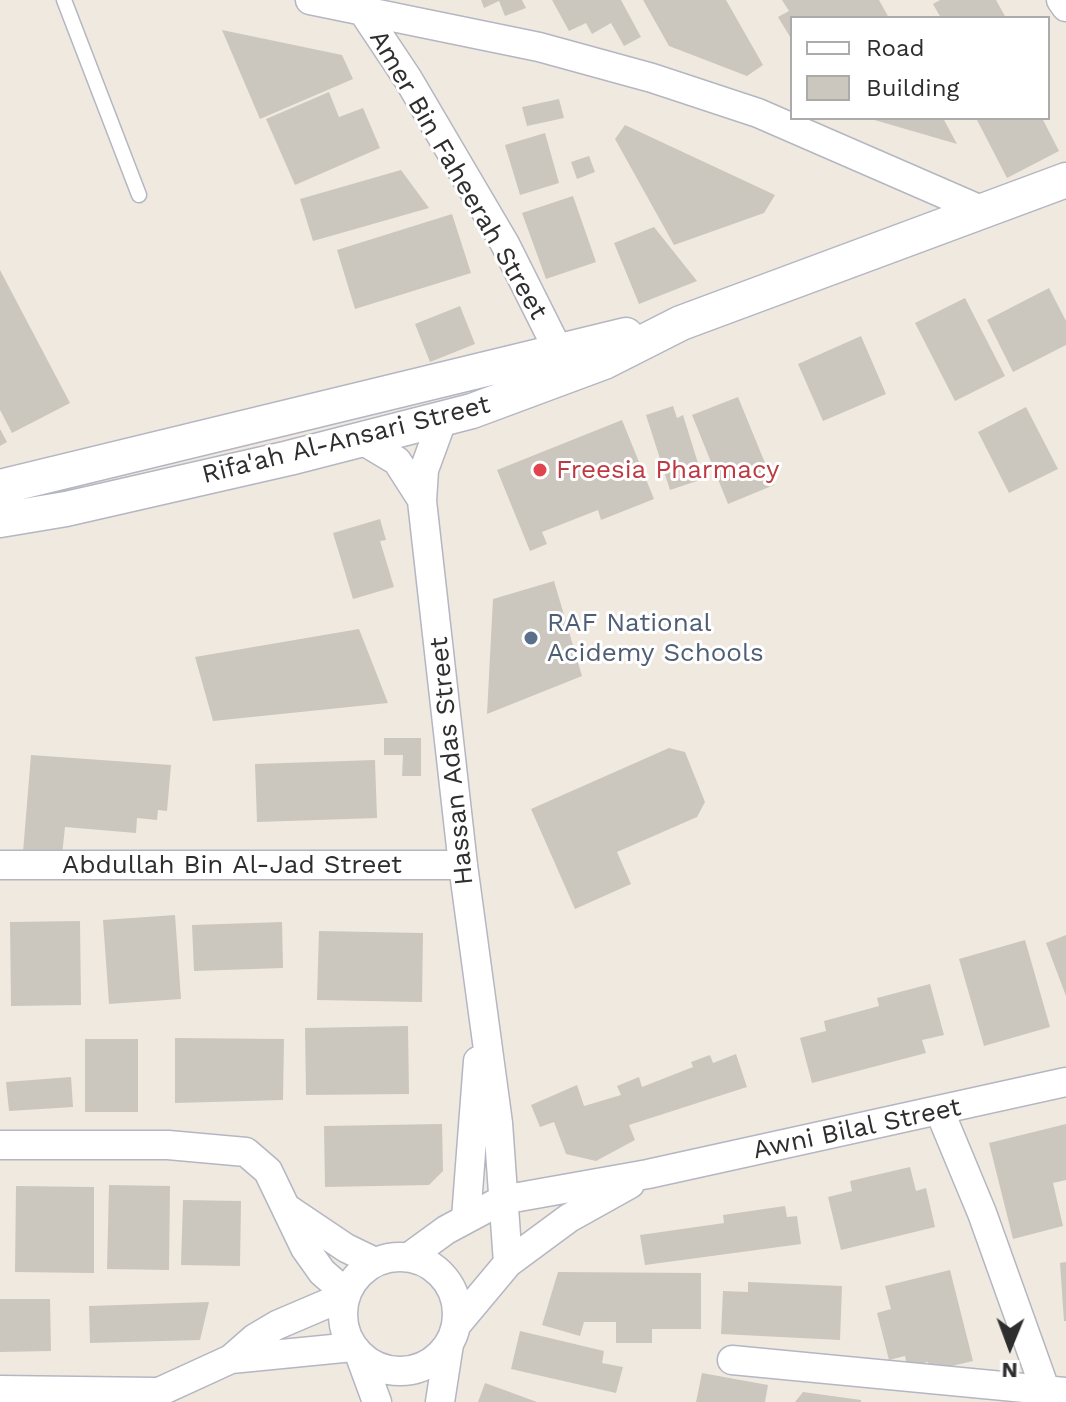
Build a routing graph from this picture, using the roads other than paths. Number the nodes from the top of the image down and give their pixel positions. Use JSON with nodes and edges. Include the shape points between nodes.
{"nodes":[{"id":1,"x":64,"y":0,"type":"edge"},
{"id":2,"x":310,"y":0,"type":"edge"},
{"id":3,"x":1061,"y":0,"type":"edge"},
{"id":4,"x":360,"y":7,"type":"edge"},
{"id":5,"x":1066,"y":7,"type":"edge"},
{"id":6,"x":1066,"y":180,"type":"edge"},
{"id":7,"x":139,"y":195,"type":"dead end"},
{"id":8,"x":981,"y":210,"type":"junction"},
{"id":9,"x":681,"y":323,"type":"junction"},
{"id":10,"x":558,"y":350,"type":"junction"},
{"id":11,"x":443,"y":418,"type":"junction"},
{"id":12,"x":362,"y":440,"type":"junction"},
{"id":13,"x":0,"y":487,"type":"edge"},
{"id":14,"x":422,"y":501,"type":"junction"},
{"id":15,"x":0,"y":520,"type":"edge"},
{"id":16,"x":0,"y":865,"type":"edge"},
{"id":17,"x":463,"y":865,"type":"junction"},
{"id":18,"x":482,"y":1020,"type":"junction"},
{"id":19,"x":1066,"y":1082,"type":"edge"},
{"id":20,"x":940,"y":1112,"type":"junction"},
{"id":21,"x":0,"y":1145,"type":"edge"},
{"id":22,"x":648,"y":1174,"type":"junction"},
{"id":23,"x":502,"y":1200,"type":"junction"},
{"id":24,"x":288,"y":1209,"type":"junction"},
{"id":25,"x":466,"y":1218,"type":"junction"},
{"id":26,"x":409,"y":1257,"type":"junction"},
{"id":27,"x":375,"y":1262,"type":"junction"},
{"id":28,"x":508,"y":1263,"type":"junction"},
{"id":29,"x":346,"y":1295,"type":"junction"},
{"id":30,"x":453,"y":1334,"type":"junction"},
{"id":31,"x":357,"y":1351,"type":"junction"},
{"id":32,"x":231,"y":1359,"type":"junction"},
{"id":33,"x":732,"y":1360,"type":"dead end"},
{"id":34,"x":0,"y":1390,"type":"edge"},
{"id":35,"x":1056,"y":1390,"type":"edge"},
{"id":36,"x":146,"y":1397,"type":"edge"},
{"id":37,"x":377,"y":1402,"type":"edge"},
{"id":38,"x":440,"y":1402,"type":"edge"}],
"edges":[{"from":1,"to":7,"type":"lane"},
{"from":2,"to":4,"type":"street"},
{"from":3,"to":5,"type":"street"},
{"from":4,"to":8,"type":"street","via":[[652,78],[758,113]]},
{"from":4,"to":10,"type":"street","name":"Amer Bin Faheerah Street","via":[[505,244]]},
{"from":6,"to":8,"type":"street","name":"Rifa'ah Al-Ansari Street"},
{"from":8,"to":9,"type":"street","name":"Rifa'ah Al-Ansari Street"},
{"from":9,"to":10,"type":"street","name":"Rifa'ah Al-Ansari Street"},
{"from":9,"to":11,"type":"street","name":"Rifa'ah Al-Ansari Street","via":[[554,382]]},
{"from":10,"to":13,"type":"street","name":"Rifa'ah Al-Ansari Street"},
{"from":11,"to":12,"type":"street","name":"Rifa'ah Al-Ansari Street"},
{"from":11,"to":14,"type":"street","name":"Hassan Adas Street","via":[[426,459]]},
{"from":12,"to":14,"type":"street","name":"Hassan Adas Street","via":[[397,461]]},
{"from":12,"to":15,"type":"street","name":"Rifa'ah Al-Ansari Street"},
{"from":14,"to":17,"type":"street","name":"Hassan Adas Street"},
{"from":16,"to":17,"type":"street","name":"Abdullah Bin Al-Jad Street"},
{"from":17,"to":18,"type":"street","name":"Hassan Adas Street"},
{"from":18,"to":23,"type":"street","name":"Hassan Adas Street","via":[[498,1123]]},
{"from":18,"to":25,"type":"street","name":"Hassan Adas Street"},
{"from":19,"to":20,"type":"street","name":"Awni Bilal Street"},
{"from":20,"to":22,"type":"street","name":"Awni Bilal Street"},
{"from":20,"to":35,"type":"street"},
{"from":21,"to":24,"type":"street","via":[[234,1149],[268,1171]]},
{"from":22,"to":23,"type":"street","name":"Awni Bilal Street"},
{"from":22,"to":28,"type":"street","name":"Awni Bilal Street","via":[[569,1218]]},
{"from":23,"to":25,"type":"street","name":"Awni Bilal Street"},
{"from":23,"to":28,"type":"street","name":"Hassan Adas Street"},
{"from":24,"to":27,"type":"street"},
{"from":24,"to":29,"type":"street","via":[[305,1248]]},
{"from":25,"to":26,"type":"street","name":"Awni Bilal Street"},
{"from":26,"to":27,"type":"street"},
{"from":26,"to":30,"type":"street","via":[[424,1261],[447,1280],[454,1294]]},
{"from":27,"to":29,"type":"street","via":[[354,1279]]},
{"from":28,"to":30,"type":"street","name":"Awni Bilal Street"},
{"from":29,"to":31,"type":"street","via":[[343,1323]]},
{"from":29,"to":32,"type":"street","via":[[277,1325]]},
{"from":30,"to":31,"type":"street","via":[[431,1362],[407,1371],[382,1368]]},
{"from":30,"to":38,"type":"street"},
{"from":31,"to":32,"type":"street"},
{"from":31,"to":37,"type":"street"},
{"from":32,"to":36,"type":"street"},
{"from":33,"to":35,"type":"street"},
{"from":34,"to":36,"type":"street"}]}
